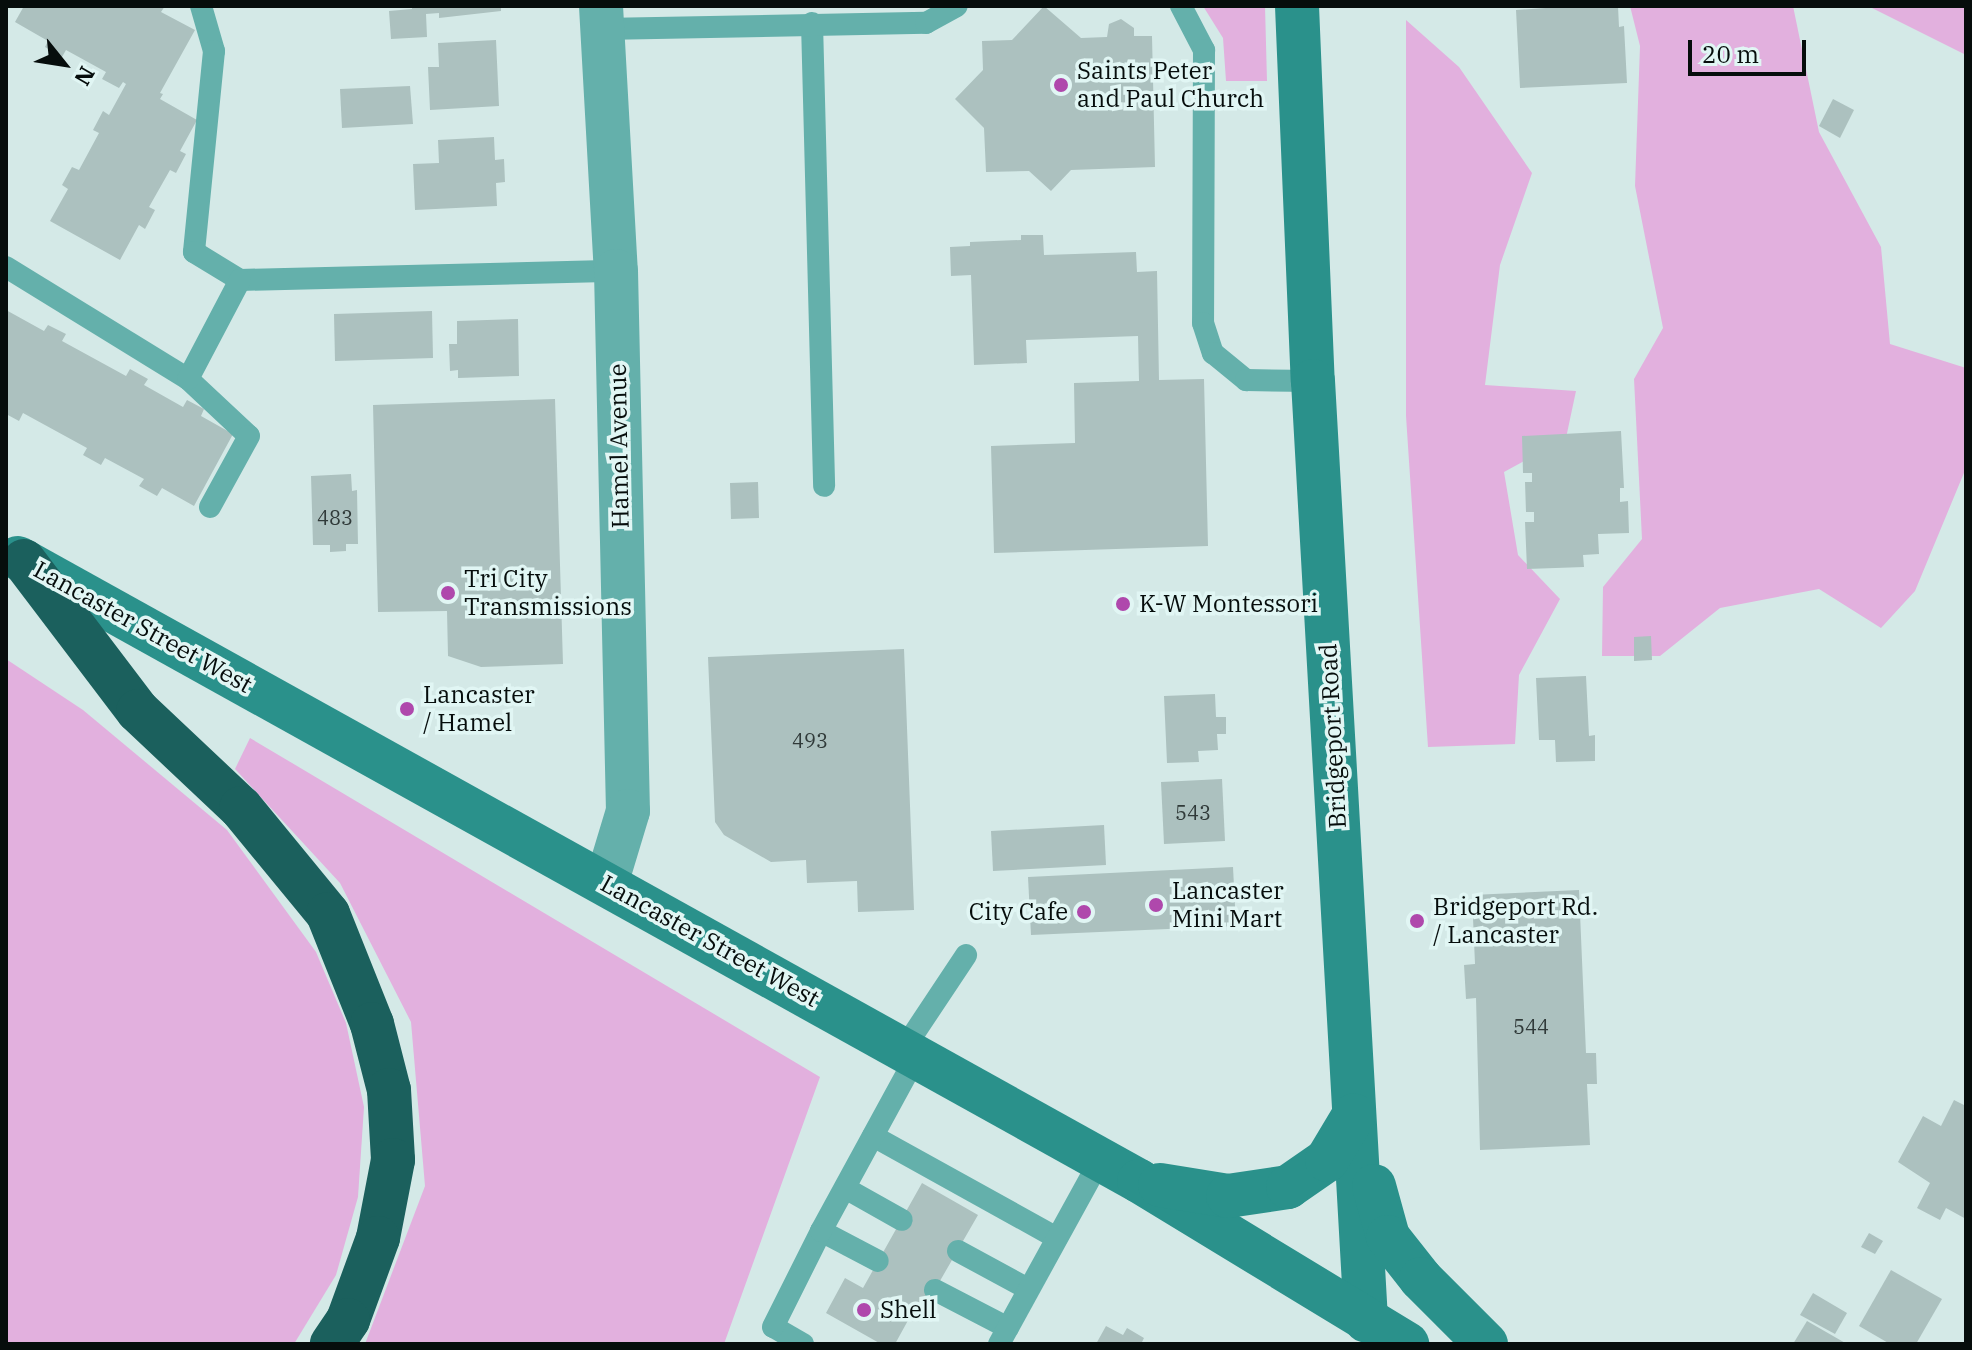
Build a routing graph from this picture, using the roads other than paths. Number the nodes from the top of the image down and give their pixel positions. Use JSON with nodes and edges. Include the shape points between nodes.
{"nodes":[{"id":1,"x":201,"y":6,"type":"edge"},
{"id":2,"x":957,"y":6,"type":"edge"},
{"id":3,"x":1181,"y":6,"type":"edge"},
{"id":4,"x":1297,"y":6,"type":"edge"},
{"id":5,"x":602,"y":18,"type":"edge"},
{"id":6,"x":812,"y":23,"type":"junction"},
{"id":7,"x":6,"y":267,"type":"edge"},
{"id":8,"x":616,"y":271,"type":"junction"},
{"id":9,"x":240,"y":280,"type":"junction"},
{"id":10,"x":188,"y":379,"type":"junction"},
{"id":11,"x":1313,"y":381,"type":"junction"},
{"id":12,"x":824,"y":486,"type":"dead end"},
{"id":13,"x":210,"y":507,"type":"dead end"},
{"id":14,"x":15,"y":556,"type":"edge"},
{"id":15,"x":606,"y":884,"type":"junction"},
{"id":16,"x":966,"y":955,"type":"dead end"},
{"id":17,"x":910,"y":1053,"type":"junction"},
{"id":18,"x":1354,"y":1115,"type":"junction"},
{"id":19,"x":873,"y":1136,"type":"junction"},
{"id":20,"x":1100,"y":1160,"type":"junction"},
{"id":21,"x":1139,"y":1181,"type":"junction"},
{"id":22,"x":845,"y":1188,"type":"junction"},
{"id":23,"x":902,"y":1220,"type":"dead end"},
{"id":24,"x":821,"y":1231,"type":"junction"},
{"id":25,"x":1057,"y":1238,"type":"junction"},
{"id":26,"x":958,"y":1251,"type":"dead end"},
{"id":27,"x":878,"y":1261,"type":"dead end"},
{"id":28,"x":1028,"y":1289,"type":"junction"},
{"id":29,"x":935,"y":1290,"type":"dead end"},
{"id":30,"x":1366,"y":1321,"type":"junction"},
{"id":31,"x":1003,"y":1336,"type":"edge"},
{"id":32,"x":332,"y":1344,"type":"edge"},
{"id":33,"x":803,"y":1344,"type":"edge"},
{"id":34,"x":1407,"y":1344,"type":"edge"},
{"id":35,"x":1486,"y":1344,"type":"edge"}],
"edges":[{"from":1,"to":9,"type":"lane","via":[[214,51],[194,252]]},
{"from":2,"to":6,"type":"lane","via":[[926,23]]},
{"from":3,"to":11,"type":"lane","via":[[1204,50],[1203,323],[1213,353],[1246,380]]},
{"from":4,"to":11,"type":"main road","name":"Bridgeport Road"},
{"from":5,"to":6,"type":"lane"},
{"from":5,"to":8,"type":"street","name":"Hamel Avenue"},
{"from":6,"to":12,"type":"lane"},
{"from":7,"to":10,"type":"lane"},
{"from":8,"to":9,"type":"lane"},
{"from":8,"to":15,"type":"street","name":"Hamel Avenue","via":[[628,811]]},
{"from":9,"to":10,"type":"lane"},
{"from":10,"to":13,"type":"lane","via":[[249,436]]},
{"from":11,"to":18,"type":"main road","name":"Bridgeport Road"},
{"from":14,"to":15,"type":"main road","name":"Lancaster Street West"},
{"from":14,"to":32,"type":"highway","via":[[138,711],[241,808],[328,914],[366,1010],[389,1090],[393,1160],[378,1238],[348,1320]]},
{"from":15,"to":17,"type":"main road","name":"Lancaster Street West"},
{"from":16,"to":17,"type":"lane"},
{"from":17,"to":19,"type":"lane"},
{"from":17,"to":20,"type":"main road","name":"Lancaster Street West"},
{"from":18,"to":21,"type":"main road","via":[[1327,1160],[1288,1187],[1228,1196]]},
{"from":18,"to":30,"type":"main road","name":"Bridgeport Road"},
{"from":18,"to":35,"type":"main road","via":[[1388,1237],[1421,1279]]},
{"from":19,"to":22,"type":"lane"},
{"from":19,"to":25,"type":"lane"},
{"from":20,"to":21,"type":"main road","name":"Lancaster Street West"},
{"from":20,"to":25,"type":"lane"},
{"from":21,"to":30,"type":"main road","name":"Lancaster Street West"},
{"from":22,"to":23,"type":"lane"},
{"from":22,"to":24,"type":"lane"},
{"from":24,"to":27,"type":"lane"},
{"from":24,"to":33,"type":"lane","via":[[773,1327]]},
{"from":25,"to":28,"type":"lane"},
{"from":26,"to":28,"type":"lane"},
{"from":28,"to":31,"type":"lane"},
{"from":29,"to":31,"type":"lane"},
{"from":30,"to":34,"type":"main road","name":"Lancaster Street West"}]}
